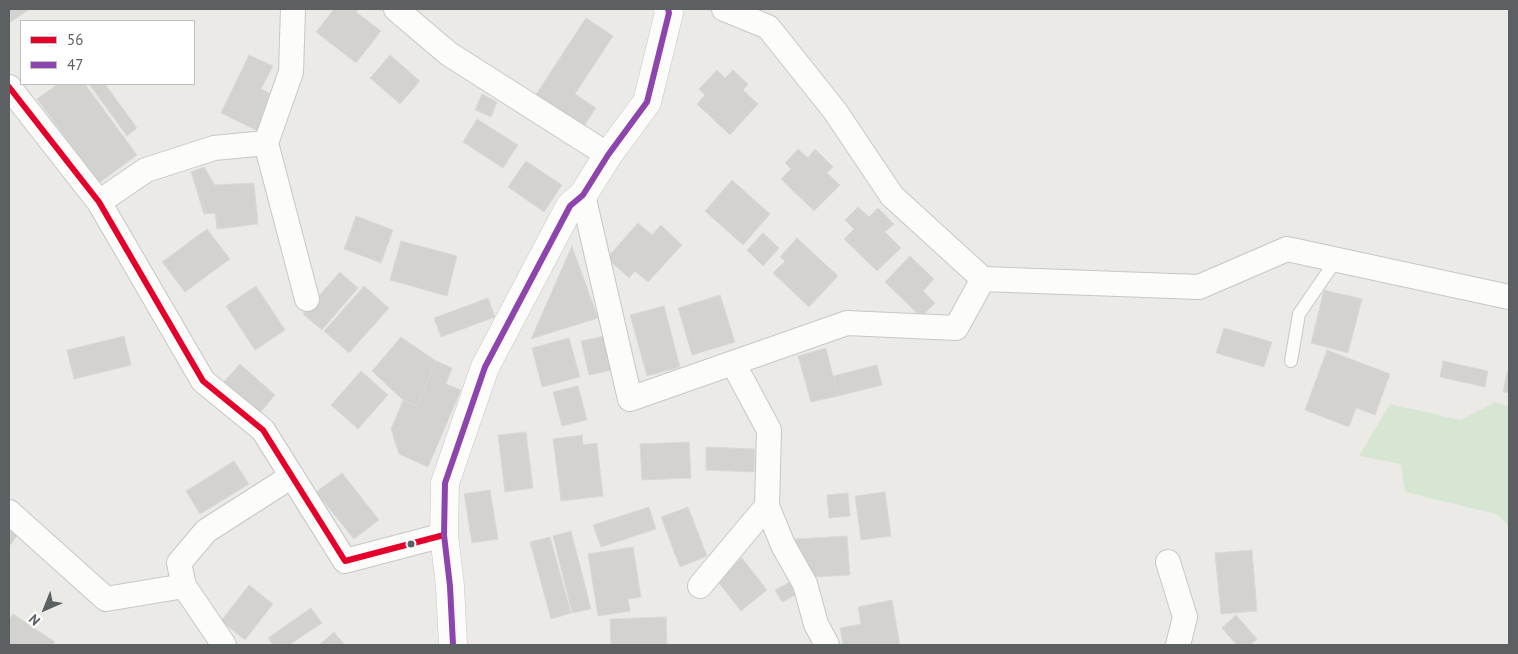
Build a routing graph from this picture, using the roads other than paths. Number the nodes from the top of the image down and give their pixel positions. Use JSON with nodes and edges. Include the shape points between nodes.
{"nodes":[{"id":1,"x":294,"y":9,"type":"edge"},
{"id":2,"x":396,"y":9,"type":"edge"},
{"id":3,"x":724,"y":9,"type":"edge"},
{"id":4,"x":674,"y":10,"type":"edge"},
{"id":5,"x":9,"y":87,"type":"edge"},
{"id":6,"x":266,"y":143,"type":"junction"},
{"id":7,"x":608,"y":155,"type":"junction"},
{"id":8,"x":583,"y":196,"type":"junction"},
{"id":9,"x":100,"y":202,"type":"junction"},
{"id":10,"x":1336,"y":260,"type":"junction"},
{"id":11,"x":983,"y":279,"type":"junction"},
{"id":12,"x":1509,"y":297,"type":"edge"},
{"id":13,"x":307,"y":299,"type":"dead end"},
{"id":14,"x":1290,"y":361,"type":"dead end"},
{"id":15,"x":733,"y":363,"type":"junction"},
{"id":16,"x":292,"y":476,"type":"junction"},
{"id":17,"x":768,"y":506,"type":"junction"},
{"id":18,"x":9,"y":512,"type":"edge"},
{"id":19,"x":444,"y":535,"type":"junction"},
{"id":20,"x":1168,"y":562,"type":"dead end"},
{"id":21,"x":184,"y":586,"type":"junction"},
{"id":22,"x":700,"y":586,"type":"dead end"},
{"id":23,"x":224,"y":645,"type":"edge"},
{"id":24,"x":453,"y":645,"type":"edge"},
{"id":25,"x":827,"y":645,"type":"edge"},
{"id":26,"x":1178,"y":645,"type":"edge"}],
"edges":[{"from":1,"to":6,"type":"street","via":[[291,72]]},
{"from":2,"to":7,"type":"street","via":[[448,54]]},
{"from":3,"to":11,"type":"street","via":[[768,27],[835,112],[892,196]]},
{"from":4,"to":7,"type":"street","via":[[647,102]]},
{"from":5,"to":9,"type":"street"},
{"from":6,"to":9,"type":"street","via":[[214,148],[146,170]]},
{"from":6,"to":13,"type":"street"},
{"from":7,"to":8,"type":"street"},
{"from":8,"to":15,"type":"street","via":[[630,399]]},
{"from":8,"to":19,"type":"street","via":[[570,206],[485,367],[445,482]]},
{"from":9,"to":16,"type":"street","via":[[203,382],[264,430]]},
{"from":10,"to":11,"type":"street","via":[[1287,249],[1199,287]]},
{"from":10,"to":12,"type":"street"},
{"from":10,"to":14,"type":"lane","via":[[1299,314]]},
{"from":11,"to":15,"type":"street","via":[[956,328],[848,323]]},
{"from":15,"to":17,"type":"street","via":[[769,430]]},
{"from":16,"to":19,"type":"street","via":[[345,562]]},
{"from":16,"to":21,"type":"street","via":[[206,531],[179,563]]},
{"from":17,"to":22,"type":"street"},
{"from":17,"to":25,"type":"street","via":[[783,545],[805,584],[816,624]]},
{"from":18,"to":21,"type":"street","via":[[106,598]]},
{"from":19,"to":24,"type":"street"},
{"from":20,"to":26,"type":"street","via":[[1185,617]]},
{"from":21,"to":23,"type":"street"}]}
